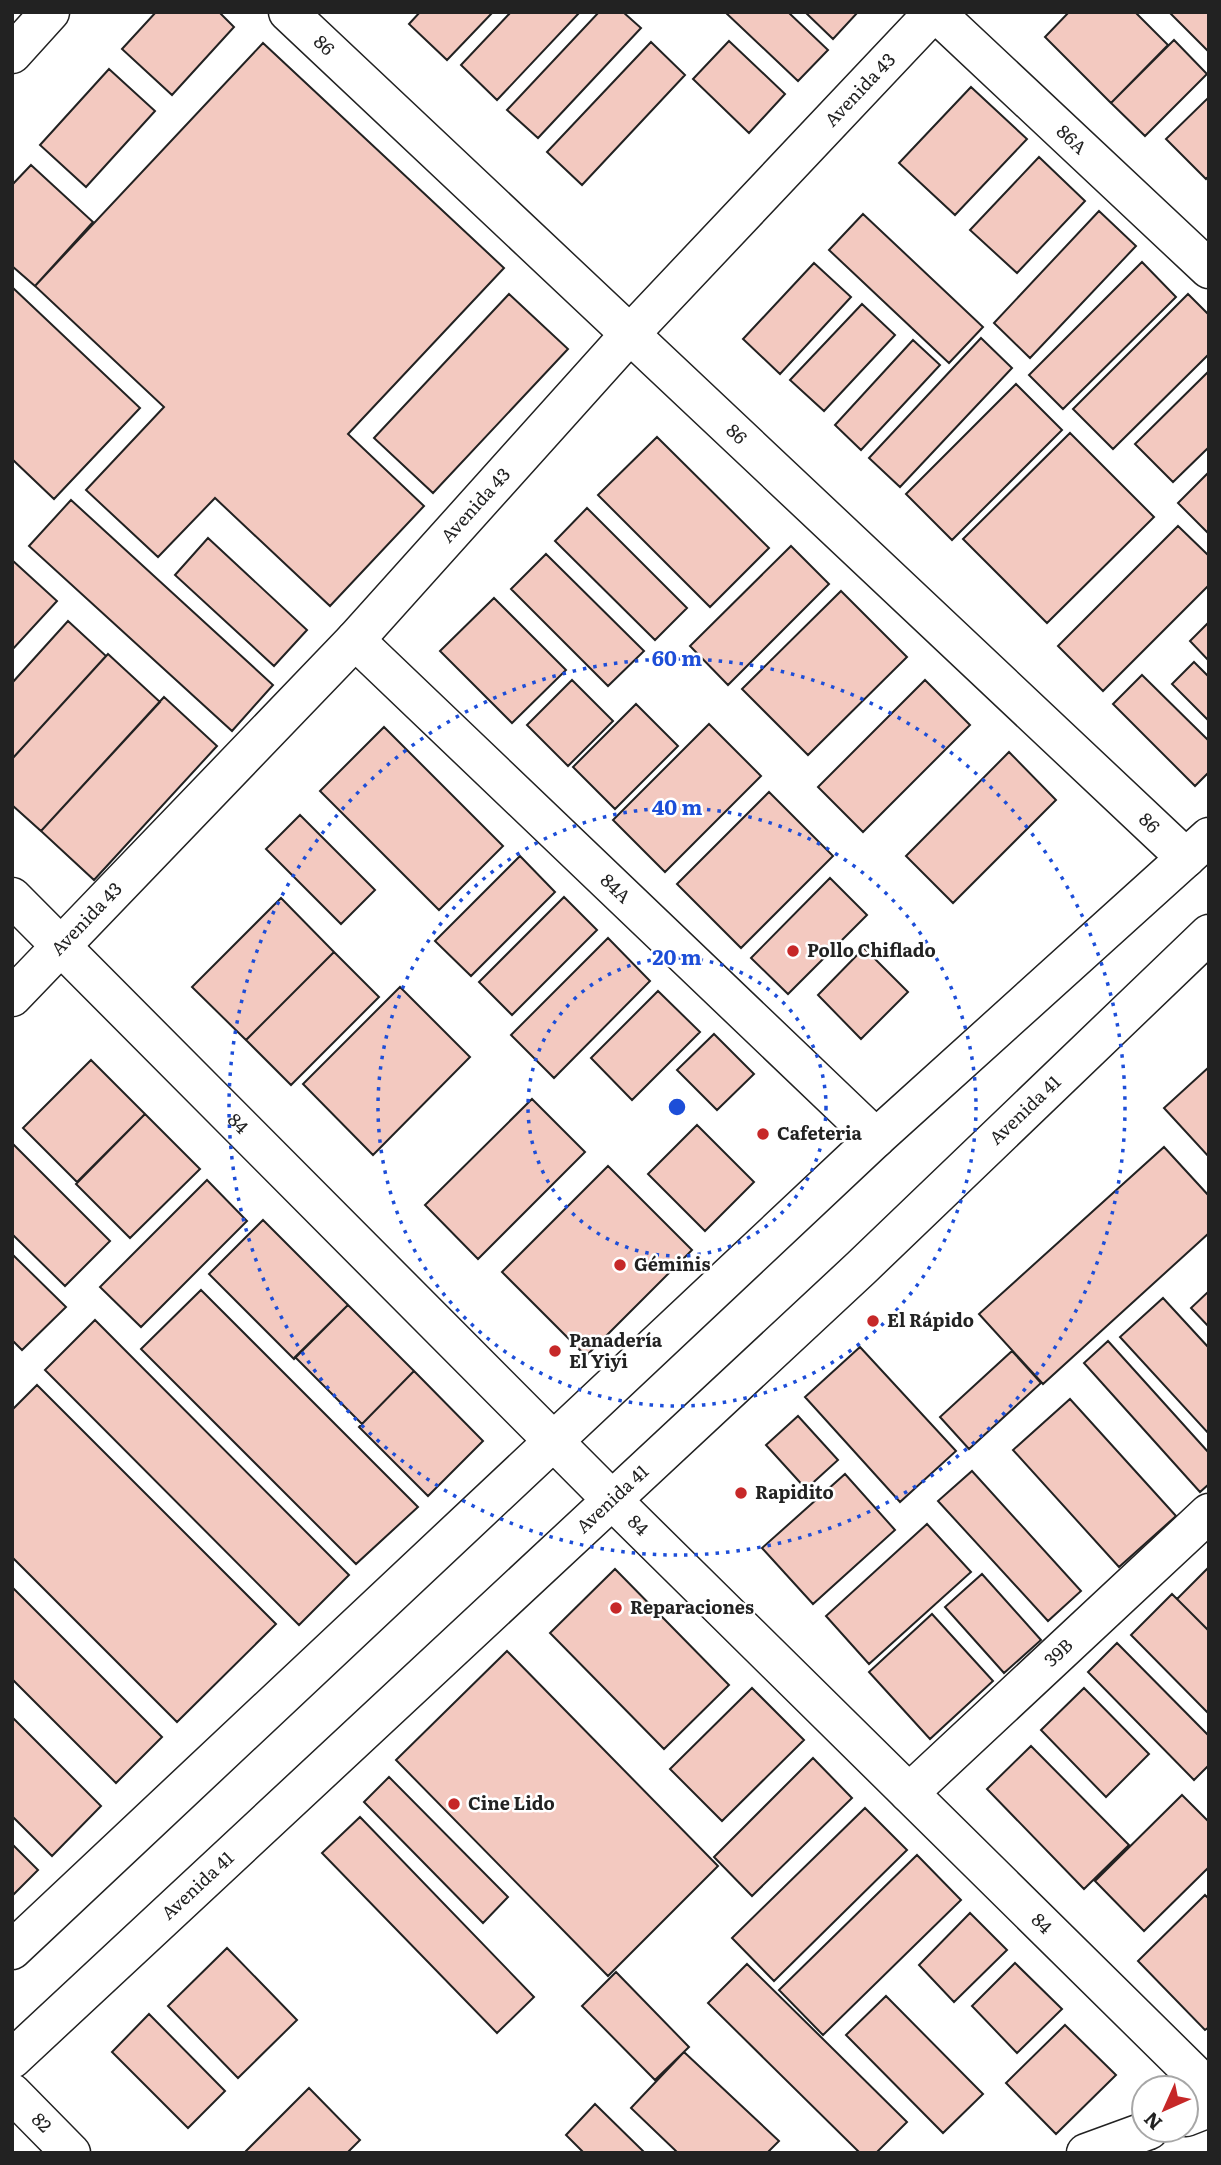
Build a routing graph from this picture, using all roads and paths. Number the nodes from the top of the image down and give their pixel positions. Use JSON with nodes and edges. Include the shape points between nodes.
{"nodes":[{"id":1,"x":50,"y":12,"type":"edge"},
{"id":2,"x":288,"y":12,"type":"edge"},
{"id":3,"x":934,"y":12,"type":"edge"},
{"id":4,"x":12,"y":54,"type":"edge"},
{"id":5,"x":1209,"y":269,"type":"edge"},
{"id":6,"x":630,"y":334,"type":"junction"},
{"id":7,"x":355,"y":640,"type":"junction"},
{"id":8,"x":1197,"y":847,"type":"edge"},
{"id":9,"x":12,"y":897,"type":"edge"},
{"id":10,"x":1209,"y":934,"type":"edge"},
{"id":11,"x":61,"y":946,"type":"junction"},
{"id":12,"x":12,"y":997,"type":"edge"},
{"id":13,"x":876,"y":1138,"type":"junction"},
{"id":14,"x":552,"y":1440,"type":"junction"},
{"id":15,"x":611,"y":1499,"type":"junction"},
{"id":16,"x":1209,"y":1513,"type":"edge"},
{"id":17,"x":909,"y":1793,"type":"junction"},
{"id":18,"x":12,"y":1951,"type":"edge"},
{"id":19,"x":12,"y":2059,"type":"edge"},
{"id":20,"x":1209,"y":2089,"type":"edge"},
{"id":21,"x":12,"y":2093,"type":"edge"},
{"id":22,"x":1130,"y":2137,"type":"edge"},
{"id":23,"x":71,"y":2153,"type":"edge"},
{"id":24,"x":1086,"y":2153,"type":"edge"}],
"edges":[{"from":1,"to":4,"type":"street"},
{"from":2,"to":6,"type":"street","name":"86"},
{"from":3,"to":5,"type":"street","name":"86A"},
{"from":3,"to":6,"type":"street","name":"Avenida 43"},
{"from":6,"to":7,"type":"street","name":"Avenida 43"},
{"from":6,"to":8,"type":"street","name":"86"},
{"from":7,"to":11,"type":"street","name":"Avenida 43"},
{"from":7,"to":13,"type":"street","name":"84A"},
{"from":8,"to":13,"type":"street"},
{"from":9,"to":11,"type":"street","name":"84"},
{"from":10,"to":15,"type":"street","name":"Avenida 41","via":[[861,1268]]},
{"from":11,"to":12,"type":"street","name":"Avenida 43"},
{"from":11,"to":14,"type":"street","name":"84"},
{"from":13,"to":14,"type":"street"},
{"from":14,"to":15,"type":"street","name":"84"},
{"from":14,"to":18,"type":"street"},
{"from":15,"to":17,"type":"street","name":"84"},
{"from":15,"to":19,"type":"street","name":"Avenida 41"},
{"from":16,"to":17,"type":"street","name":"39B"},
{"from":17,"to":20,"type":"street","name":"84"},
{"from":21,"to":23,"type":"street","name":"82"},
{"from":22,"to":24,"type":"street"}]}
